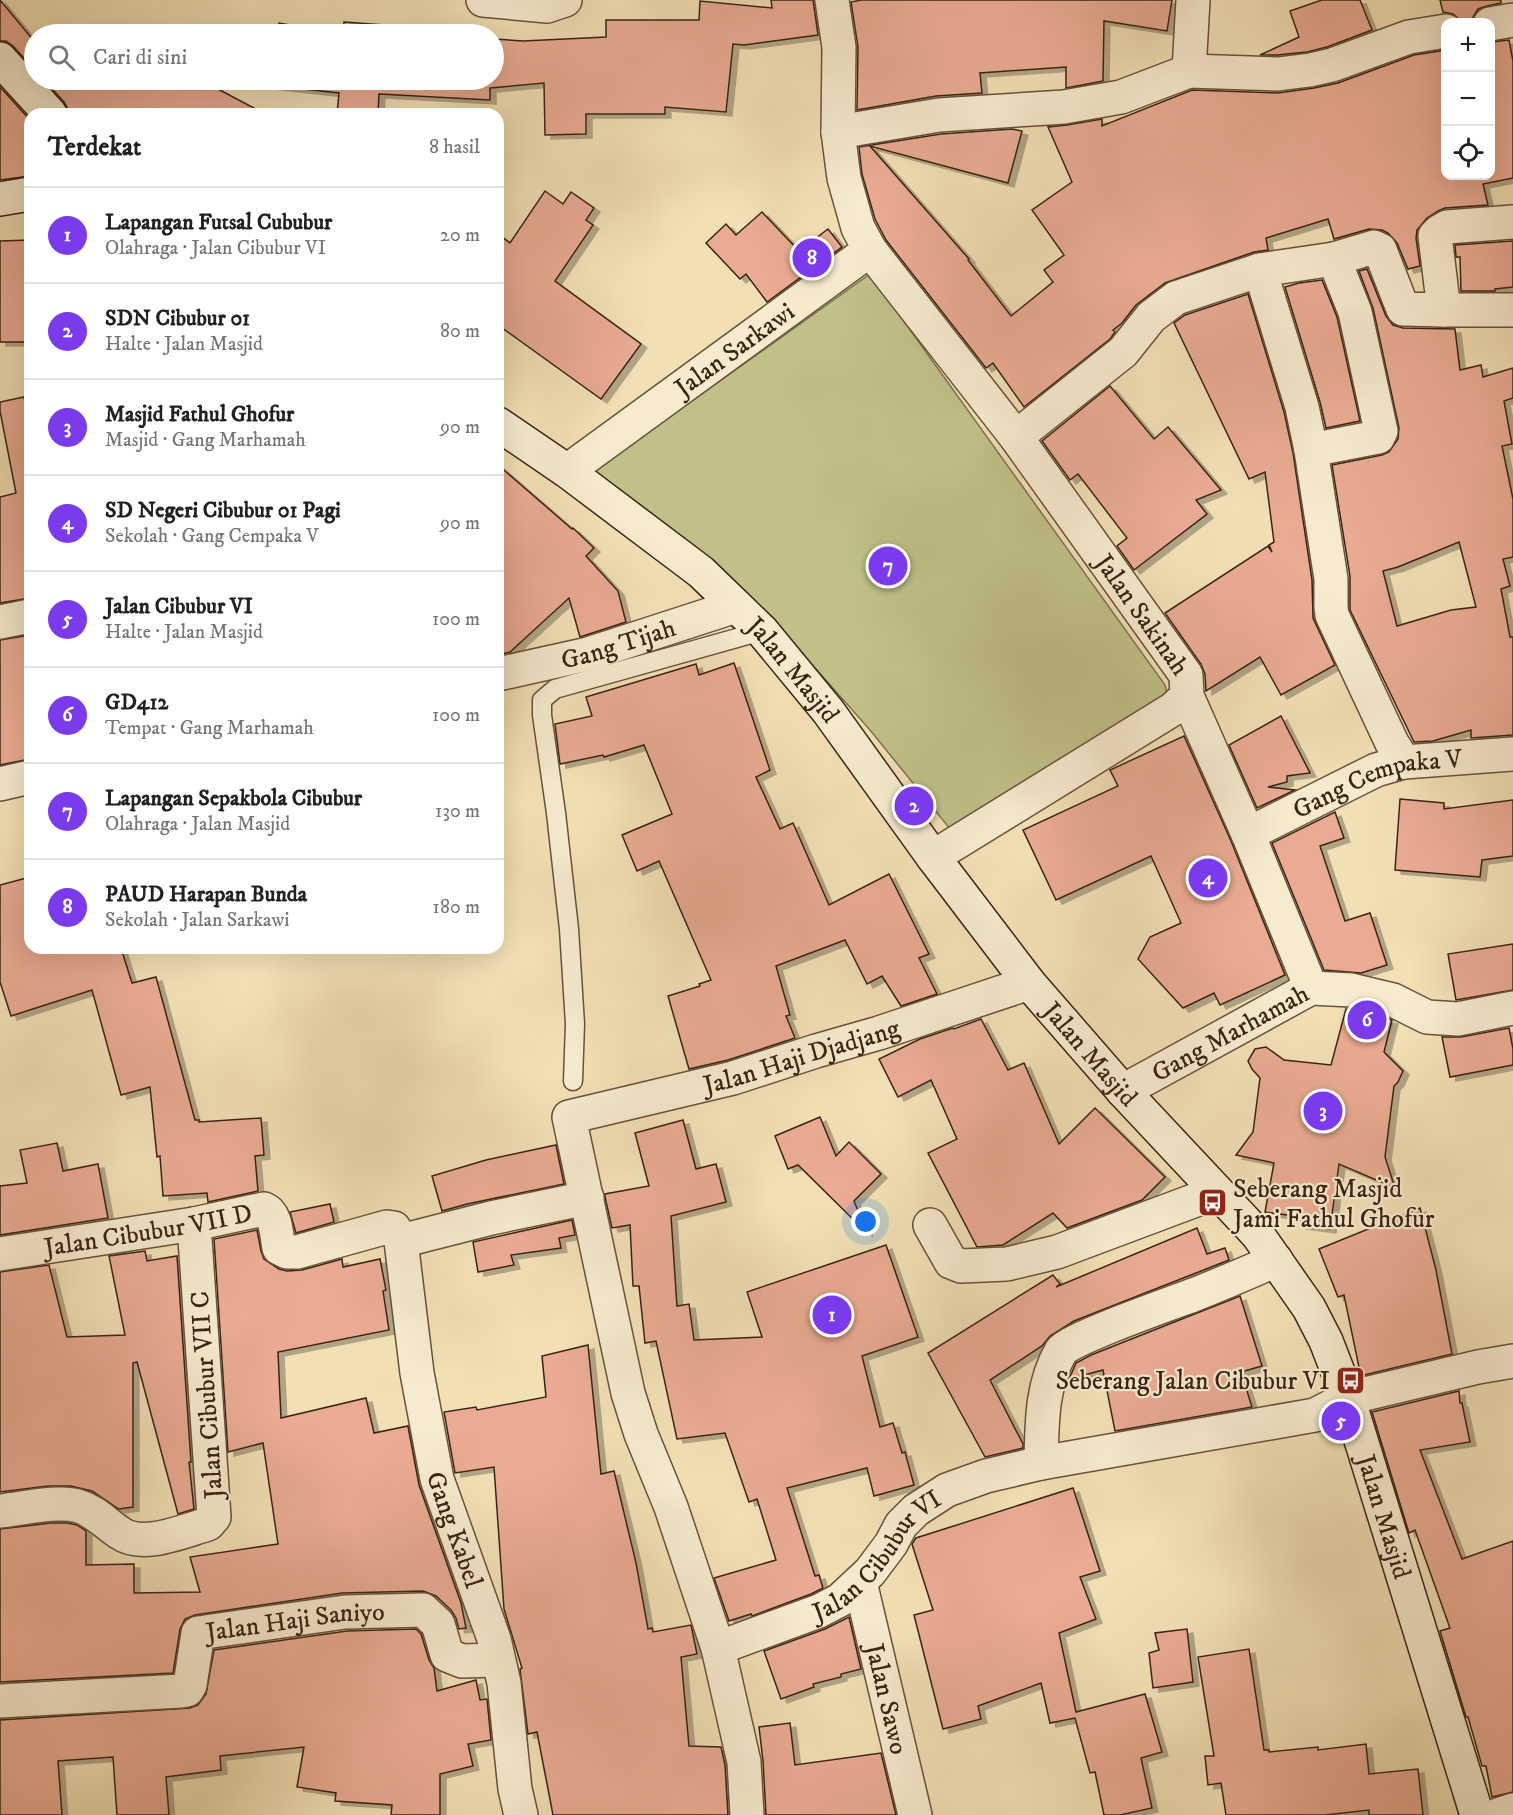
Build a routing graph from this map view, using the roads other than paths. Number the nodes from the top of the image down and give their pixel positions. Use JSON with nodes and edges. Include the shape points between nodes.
{"nodes":[{"id":1,"x":483,"y":0,"type":"edge"},
{"id":2,"x":566,"y":0,"type":"edge"},
{"id":3,"x":832,"y":0,"type":"edge"},
{"id":4,"x":1193,"y":0,"type":"edge"},
{"id":5,"x":1513,"y":20,"type":"edge"},
{"id":6,"x":1495,"y":23,"type":"edge"},
{"id":7,"x":1441,"y":32,"type":"edge"},
{"id":8,"x":0,"y":58,"type":"edge"},
{"id":9,"x":1190,"y":71,"type":"junction"},
{"id":10,"x":24,"y":84,"type":"edge"},
{"id":11,"x":29,"y":90,"type":"edge"},
{"id":12,"x":46,"y":108,"type":"edge"},
{"id":13,"x":838,"y":132,"type":"junction"},
{"id":14,"x":24,"y":195,"type":"edge"},
{"id":15,"x":0,"y":199,"type":"edge"},
{"id":16,"x":1513,"y":222,"type":"edge"},
{"id":17,"x":870,"y":250,"type":"junction"},
{"id":18,"x":1334,"y":259,"type":"junction"},
{"id":19,"x":1260,"y":270,"type":"junction"},
{"id":20,"x":1444,"y":310,"type":"junction"},
{"id":21,"x":1513,"y":310,"type":"edge"},
{"id":22,"x":504,"y":428,"type":"edge"},
{"id":23,"x":1016,"y":437,"type":"junction"},
{"id":24,"x":1311,"y":450,"type":"junction"},
{"id":25,"x":567,"y":471,"type":"junction"},
{"id":26,"x":736,"y":606,"type":"junction"},
{"id":27,"x":24,"y":617,"type":"edge"},
{"id":28,"x":0,"y":622,"type":"edge"},
{"id":29,"x":762,"y":631,"type":"junction"},
{"id":30,"x":504,"y":673,"type":"edge"},
{"id":31,"x":1187,"y":696,"type":"junction"},
{"id":32,"x":1513,"y":754,"type":"edge"},
{"id":33,"x":1404,"y":762,"type":"junction"},
{"id":34,"x":24,"y":778,"type":"edge"},
{"id":35,"x":0,"y":784,"type":"edge"},
{"id":36,"x":1248,"y":834,"type":"junction"},
{"id":37,"x":933,"y":857,"type":"junction"},
{"id":38,"x":1029,"y":983,"type":"junction"},
{"id":39,"x":1311,"y":988,"type":"junction"},
{"id":40,"x":1513,"y":1008,"type":"edge"},
{"id":41,"x":573,"y":1081,"type":"dead end"},
{"id":42,"x":1123,"y":1091,"type":"junction"},
{"id":43,"x":1217,"y":1192,"type":"junction"},
{"id":44,"x":587,"y":1198,"type":"junction"},
{"id":45,"x":194,"y":1224,"type":"junction"},
{"id":46,"x":930,"y":1225,"type":"dead end"},
{"id":47,"x":401,"y":1240,"type":"junction"},
{"id":48,"x":0,"y":1254,"type":"edge"},
{"id":49,"x":1276,"y":1260,"type":"junction"},
{"id":50,"x":1513,"y":1361,"type":"edge"},
{"id":51,"x":1348,"y":1398,"type":"junction"},
{"id":52,"x":1041,"y":1463,"type":"junction"},
{"id":53,"x":0,"y":1511,"type":"edge"},
{"id":54,"x":860,"y":1582,"type":"junction"},
{"id":55,"x":718,"y":1648,"type":"junction"},
{"id":56,"x":498,"y":1660,"type":"junction"},
{"id":57,"x":0,"y":1701,"type":"edge"},
{"id":58,"x":1513,"y":1810,"type":"edge"},
{"id":59,"x":1478,"y":1814,"type":"edge"},
{"id":60,"x":521,"y":1815,"type":"edge"},
{"id":61,"x":747,"y":1815,"type":"edge"},
{"id":62,"x":915,"y":1815,"type":"edge"}],
"edges":[{"from":1,"to":2,"type":"street","via":[[547,6]]},
{"from":3,"to":13,"type":"street","via":[[839,47]]},
{"from":4,"to":9,"type":"street"},
{"from":5,"to":6,"type":"street"},
{"from":7,"to":9,"type":"street","via":[[1409,37],[1310,70],[1278,74]]},
{"from":8,"to":10,"type":"street"},
{"from":9,"to":13,"type":"street","via":[[1121,97],[1064,107],[939,115]]},
{"from":11,"to":12,"type":"street"},
{"from":13,"to":17,"type":"street","via":[[850,201]]},
{"from":14,"to":15,"type":"street"},
{"from":16,"to":20,"type":"street","via":[[1447,227],[1435,236]]},
{"from":17,"to":23,"type":"street","name":"Jalan Sakinah"},
{"from":17,"to":25,"type":"street","name":"Jalan Sarkawi"},
{"from":18,"to":19,"type":"street"},
{"from":18,"to":20,"type":"street","via":[[1374,247],[1380,250],[1403,309]]},
{"from":18,"to":24,"type":"street","via":[[1355,312],[1381,431],[1378,437]]},
{"from":19,"to":23,"type":"street","via":[[1176,298],[1151,317],[1123,352]]},
{"from":19,"to":24,"type":"street","via":[[1302,407]]},
{"from":20,"to":21,"type":"street"},
{"from":22,"to":25,"type":"street","name":"Jalan Masjid"},
{"from":23,"to":31,"type":"street","name":"Jalan Sakinah","via":[[1186,675]]},
{"from":24,"to":33,"type":"street","via":[[1331,579],[1332,615]]},
{"from":25,"to":26,"type":"street","name":"Jalan Masjid","via":[[701,572]]},
{"from":26,"to":29,"type":"street","name":"Jalan Masjid"},
{"from":26,"to":30,"type":"street","name":"Gang Tijah","via":[[588,654]]},
{"from":27,"to":28,"type":"street"},
{"from":29,"to":37,"type":"street","name":"Jalan Masjid","via":[[828,711]]},
{"from":29,"to":41,"type":"lane","via":[[555,689],[542,700],[569,929],[575,1024]]},
{"from":31,"to":36,"type":"street"},
{"from":31,"to":37,"type":"street","name":"Jalan Sakinah","via":[[1173,709]]},
{"from":32,"to":33,"type":"street","name":"Gang Cempaka V"},
{"from":33,"to":36,"type":"street","name":"Gang Cempaka V","via":[[1376,770]]},
{"from":34,"to":35,"type":"street"},
{"from":36,"to":39,"type":"street"},
{"from":37,"to":38,"type":"street","name":"Jalan Masjid"},
{"from":38,"to":42,"type":"street","name":"Jalan Masjid"},
{"from":38,"to":44,"type":"street","name":"Jalan Haji Djadjang","via":[[733,1078],[569,1117]]},
{"from":39,"to":40,"type":"street","name":"Gang Marhamah","via":[[1351,990],[1394,1000],[1427,1017],[1458,1018]]},
{"from":39,"to":42,"type":"street","name":"Gang Marhamah"},
{"from":42,"to":43,"type":"street","name":"Jalan Masjid"},
{"from":43,"to":46,"type":"street","via":[[1057,1252],[1007,1264],[960,1266],[951,1262]]},
{"from":43,"to":49,"type":"street","name":"Jalan Masjid"},
{"from":44,"to":47,"type":"street"},
{"from":44,"to":55,"type":"street","via":[[628,1394]]},
{"from":45,"to":47,"type":"street","name":"Jalan Cibubur VII D","via":[[264,1209],[273,1216],[279,1248],[287,1252],[387,1227],[394,1228]]},
{"from":45,"to":48,"type":"street","name":"Jalan Cibubur VII D"},
{"from":45,"to":53,"type":"street","name":"Jalan Cibubur VII C","via":[[214,1517],[208,1524],[133,1540],[76,1506]]},
{"from":47,"to":56,"type":"street","name":"Gang Kabel","via":[[417,1373],[437,1479]]},
{"from":49,"to":51,"type":"street","name":"Jalan Masjid","via":[[1309,1308]]},
{"from":49,"to":52,"type":"street","via":[[1062,1349],[1046,1386]]},
{"from":50,"to":51,"type":"street","name":"Jalan Cibubur VI"},
{"from":51,"to":52,"type":"street","name":"Jalan Cibubur VI","via":[[1315,1415]]},
{"from":51,"to":59,"type":"street","name":"Jalan Masjid"},
{"from":52,"to":54,"type":"street","name":"Jalan Cibubur VI","via":[[947,1490],[916,1510]]},
{"from":54,"to":55,"type":"street","name":"Jalan Cibubur VI","via":[[840,1600],[819,1611]]},
{"from":54,"to":62,"type":"street","name":"Jalan Sawo"},
{"from":55,"to":61,"type":"street","via":[[744,1762]]},
{"from":56,"to":57,"type":"street","name":"Jalan Haji Saniyo","via":[[462,1661],[447,1655],[438,1624],[423,1610],[345,1612],[198,1633],[187,1690]]},
{"from":56,"to":60,"type":"street","name":"Gang Kabel"},
{"from":58,"to":59,"type":"street"}]}
